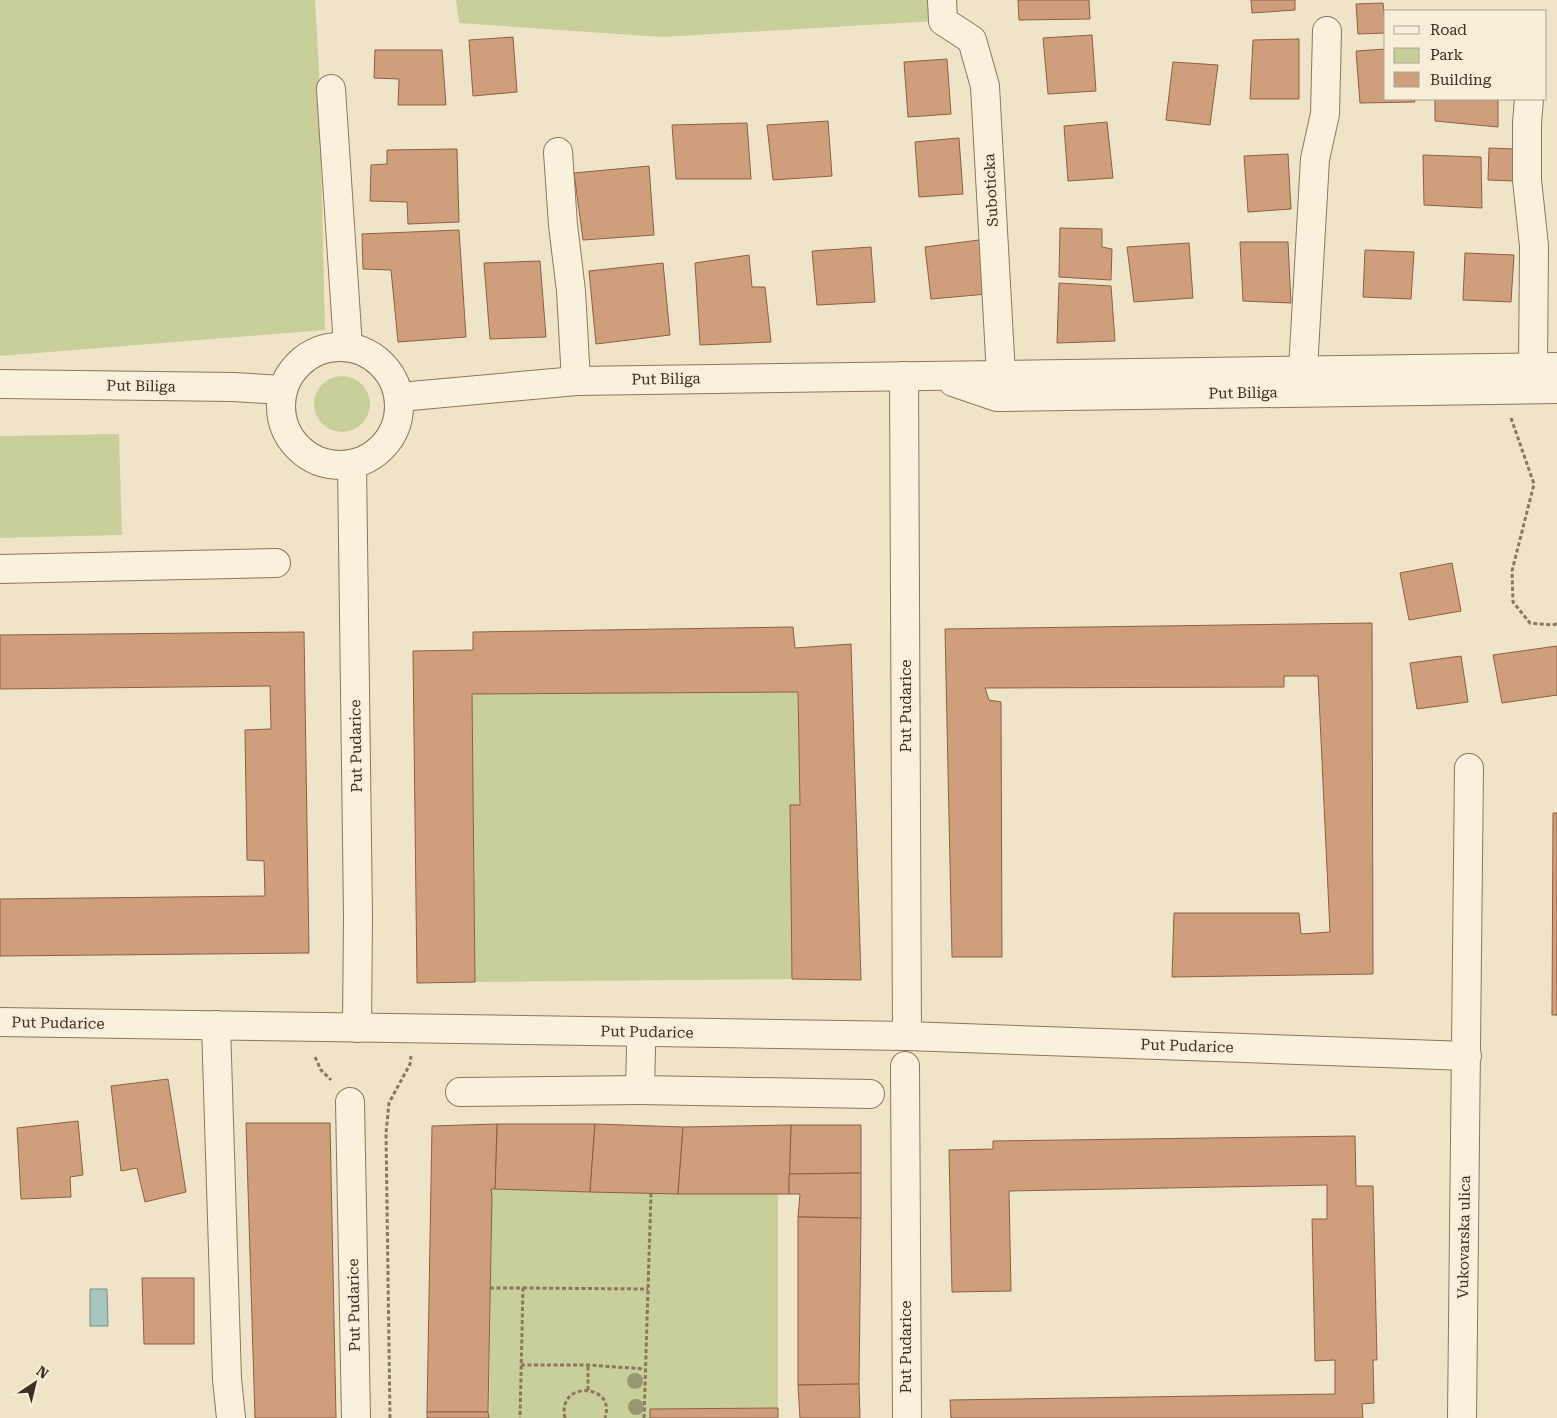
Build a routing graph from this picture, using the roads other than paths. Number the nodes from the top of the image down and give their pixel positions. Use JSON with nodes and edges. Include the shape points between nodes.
{"nodes":[{"id":1,"x":942,"y":0,"type":"edge"},
{"id":2,"x":1327,"y":31,"type":"dead end"},
{"id":3,"x":331,"y":89,"type":"dead end"},
{"id":4,"x":1529,"y":100,"type":"edge"},
{"id":5,"x":558,"y":152,"type":"dead end"},
{"id":6,"x":348,"y":346,"type":"junction"},
{"id":7,"x":1545,"y":368,"type":"edge"},
{"id":8,"x":1302,"y":370,"type":"junction"},
{"id":9,"x":904,"y":376,"type":"junction"},
{"id":10,"x":576,"y":380,"type":"junction"},
{"id":11,"x":0,"y":384,"type":"edge"},
{"id":12,"x":1002,"y":386,"type":"junction"},
{"id":13,"x":1557,"y":388,"type":"edge"},
{"id":14,"x":282,"y":390,"type":"junction"},
{"id":15,"x":400,"y":397,"type":"junction"},
{"id":16,"x":352,"y":464,"type":"junction"},
{"id":17,"x":276,"y":563,"type":"dead end"},
{"id":18,"x":0,"y":569,"type":"edge"},
{"id":19,"x":1469,"y":768,"type":"dead end"},
{"id":20,"x":0,"y":1022,"type":"edge"},
{"id":21,"x":216,"y":1025,"type":"junction"},
{"id":22,"x":357,"y":1028,"type":"junction"},
{"id":23,"x":640,"y":1032,"type":"junction"},
{"id":24,"x":908,"y":1036,"type":"junction"},
{"id":25,"x":1466,"y":1056,"type":"junction"},
{"id":26,"x":904,"y":1066,"type":"dead end"},
{"id":27,"x":640,"y":1090,"type":"junction"},
{"id":28,"x":460,"y":1092,"type":"dead end"},
{"id":29,"x":870,"y":1094,"type":"dead end"},
{"id":30,"x":350,"y":1102,"type":"dead end"},
{"id":31,"x":231,"y":1418,"type":"edge"},
{"id":32,"x":356,"y":1418,"type":"edge"},
{"id":33,"x":907,"y":1418,"type":"edge"},
{"id":34,"x":1462,"y":1418,"type":"edge"}],
"edges":[{"from":1,"to":12,"type":"street","name":"Suboticka","via":[[943,21],[972,40],[986,86]]},
{"from":2,"to":8,"type":"street","via":[[1325,114],[1315,159]]},
{"from":3,"to":6,"type":"street"},
{"from":4,"to":7,"type":"street","via":[[1527,180]]},
{"from":5,"to":10,"type":"street"},
{"from":6,"to":14,"type":"street","via":[[331,346],[315,352],[289,374]]},
{"from":6,"to":15,"type":"street","via":[[367,352],[382,363],[394,378]]},
{"from":7,"to":8,"type":"street","name":"Put Biliga"},
{"from":8,"to":12,"type":"street","name":"Put Biliga"},
{"from":9,"to":10,"type":"street","name":"Put Biliga"},
{"from":9,"to":12,"type":"street","name":"Put Biliga","via":[[933,375]]},
{"from":9,"to":24,"type":"street","name":"Put Pudarice"},
{"from":10,"to":15,"type":"street","name":"Put Biliga"},
{"from":11,"to":14,"type":"street","name":"Put Biliga"},
{"from":12,"to":13,"type":"street","name":"Put Biliga"},
{"from":14,"to":16,"type":"street","via":[[284,425],[303,453],[335,465]]},
{"from":15,"to":16,"type":"street","via":[[400,415],[384,447],[369,458]]},
{"from":16,"to":22,"type":"street","name":"Put Pudarice"},
{"from":17,"to":18,"type":"street"},
{"from":19,"to":25,"type":"street","name":"Vukovarska ulica"},
{"from":20,"to":21,"type":"street","name":"Put Pudarice"},
{"from":21,"to":22,"type":"street","name":"Put Pudarice"},
{"from":21,"to":31,"type":"street","via":[[226,1379]]},
{"from":22,"to":23,"type":"street","name":"Put Pudarice"},
{"from":23,"to":24,"type":"street","name":"Put Pudarice"},
{"from":23,"to":27,"type":"street"},
{"from":24,"to":25,"type":"street","name":"Put Pudarice"},
{"from":25,"to":34,"type":"street","name":"Vukovarska ulica"},
{"from":26,"to":33,"type":"street","name":"Put Pudarice"},
{"from":27,"to":28,"type":"street"},
{"from":27,"to":29,"type":"street"},
{"from":30,"to":32,"type":"street","name":"Put Pudarice"}]}
